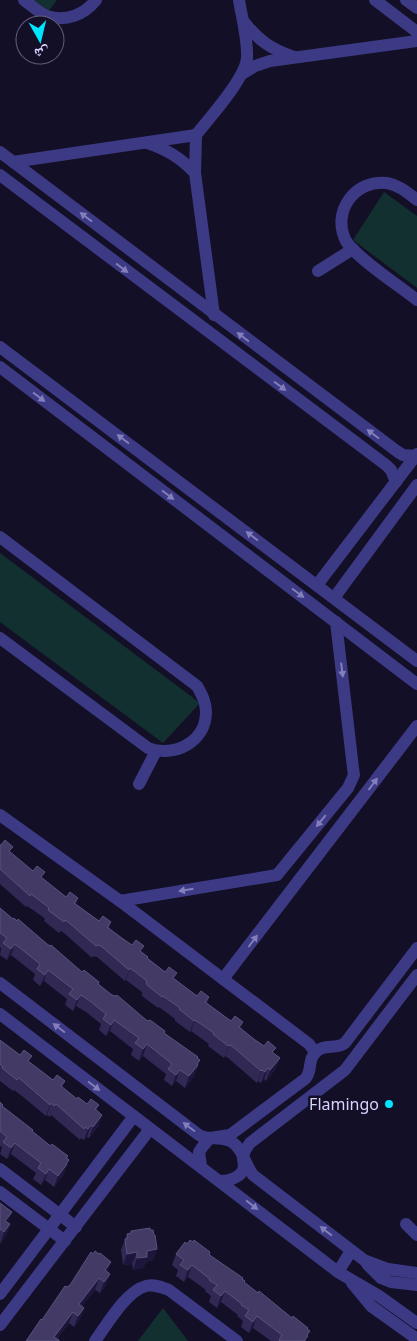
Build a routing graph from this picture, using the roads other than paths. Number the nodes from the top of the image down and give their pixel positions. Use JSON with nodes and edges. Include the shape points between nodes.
{"nodes":[{"id":1,"x":24,"y":0,"type":"edge"},
{"id":2,"x":96,"y":0,"type":"edge"},
{"id":3,"x":239,"y":0,"type":"edge"},
{"id":4,"x":375,"y":0,"type":"edge"},
{"id":5,"x":406,"y":0,"type":"edge"},
{"id":6,"x":417,"y":8,"type":"edge"},
{"id":7,"x":242,"y":20,"type":"junction"},
{"id":8,"x":417,"y":32,"type":"edge"},
{"id":9,"x":417,"y":41,"type":"edge"},
{"id":10,"x":297,"y":58,"type":"junction"},
{"id":11,"x":242,"y":74,"type":"junction"},
{"id":12,"x":196,"y":135,"type":"junction"},
{"id":13,"x":145,"y":142,"type":"junction"},
{"id":14,"x":0,"y":152,"type":"edge"},
{"id":15,"x":13,"y":162,"type":"junction"},
{"id":16,"x":195,"y":173,"type":"junction"},
{"id":17,"x":0,"y":175,"type":"edge"},
{"id":18,"x":417,"y":200,"type":"edge"},
{"id":19,"x":114,"y":239,"type":"junction"},
{"id":20,"x":352,"y":249,"type":"junction"},
{"id":21,"x":102,"y":252,"type":"junction"},
{"id":22,"x":318,"y":271,"type":"dead end"},
{"id":23,"x":417,"y":300,"type":"edge"},
{"id":24,"x":214,"y":315,"type":"junction"},
{"id":25,"x":0,"y":347,"type":"edge"},
{"id":26,"x":0,"y":368,"type":"edge"},
{"id":27,"x":416,"y":455,"type":"edge"},
{"id":28,"x":396,"y":482,"type":"junction"},
{"id":29,"x":417,"y":485,"type":"edge"},
{"id":30,"x":0,"y":537,"type":"edge"},
{"id":31,"x":317,"y":585,"type":"junction"},
{"id":32,"x":334,"y":598,"type":"junction"},
{"id":33,"x":336,"y":622,"type":"junction"},
{"id":34,"x":369,"y":625,"type":"junction"},
{"id":35,"x":0,"y":638,"type":"edge"},
{"id":36,"x":358,"y":639,"type":"junction"},
{"id":37,"x":417,"y":661,"type":"edge"},
{"id":38,"x":417,"y":684,"type":"edge"},
{"id":39,"x":417,"y":726,"type":"edge"},
{"id":40,"x":156,"y":751,"type":"junction"},
{"id":41,"x":139,"y":784,"type":"dead end"},
{"id":42,"x":0,"y":816,"type":"edge"},
{"id":43,"x":120,"y":901,"type":"junction"},
{"id":44,"x":417,"y":948,"type":"edge"},
{"id":45,"x":417,"y":975,"type":"edge"},
{"id":46,"x":224,"y":979,"type":"junction"},
{"id":47,"x":0,"y":983,"type":"edge"},
{"id":48,"x":0,"y":1014,"type":"edge"},
{"id":49,"x":337,"y":1047,"type":"junction"},
{"id":50,"x":315,"y":1052,"type":"junction"},
{"id":51,"x":350,"y":1063,"type":"junction"},
{"id":52,"x":311,"y":1069,"type":"junction"},
{"id":53,"x":331,"y":1081,"type":"junction"},
{"id":54,"x":134,"y":1116,"type":"junction"},
{"id":55,"x":150,"y":1129,"type":"junction"},
{"id":56,"x":210,"y":1138,"type":"junction"},
{"id":57,"x":243,"y":1158,"type":"junction"},
{"id":58,"x":201,"y":1166,"type":"junction"},
{"id":59,"x":0,"y":1169,"type":"edge"},
{"id":60,"x":220,"y":1181,"type":"junction"},
{"id":61,"x":0,"y":1192,"type":"edge"},
{"id":62,"x":60,"y":1215,"type":"junction"},
{"id":63,"x":76,"y":1227,"type":"junction"},
{"id":64,"x":49,"y":1229,"type":"junction"},
{"id":65,"x":65,"y":1241,"type":"junction"},
{"id":66,"x":351,"y":1251,"type":"junction"},
{"id":67,"x":417,"y":1273,"type":"edge"},
{"id":68,"x":343,"y":1276,"type":"junction"},
{"id":69,"x":395,"y":1276,"type":"junction"},
{"id":70,"x":417,"y":1285,"type":"edge"},
{"id":71,"x":0,"y":1294,"type":"edge"},
{"id":72,"x":375,"y":1301,"type":"junction"},
{"id":73,"x":417,"y":1323,"type":"edge"},
{"id":74,"x":0,"y":1325,"type":"edge"},
{"id":75,"x":417,"y":1339,"type":"edge"},
{"id":76,"x":95,"y":1341,"type":"edge"},
{"id":77,"x":237,"y":1341,"type":"edge"}],
"edges":[{"from":1,"to":2,"type":"street","via":[[45,16],[65,19],[84,13]]},
{"from":3,"to":7,"type":"street"},
{"from":4,"to":8,"type":"street"},
{"from":5,"to":6,"type":"street"},
{"from":7,"to":10,"type":"street","via":[[257,38]]},
{"from":7,"to":11,"type":"street","via":[[247,59]]},
{"from":9,"to":10,"type":"street"},
{"from":10,"to":11,"type":"street","via":[[270,61]]},
{"from":11,"to":12,"type":"street"},
{"from":12,"to":13,"type":"street"},
{"from":12,"to":16,"type":"street"},
{"from":13,"to":15,"type":"street"},
{"from":13,"to":16,"type":"street","via":[[173,153]]},
{"from":14,"to":15,"type":"street"},
{"from":19,"to":15,"type":"street","one_way":true},
{"from":16,"to":24,"type":"street"},
{"from":17,"to":21,"type":"street"},
{"from":18,"to":20,"type":"street","via":[[389,183],[376,182],[352,194],[341,221],[342,232]]},
{"from":19,"to":21,"type":"street"},
{"from":19,"to":24,"type":"street"},
{"from":20,"to":22,"type":"street"},
{"from":20,"to":23,"type":"street"},
{"from":21,"to":28,"type":"street","one_way":true,"via":[[386,465]]},
{"from":27,"to":24,"type":"street","one_way":true,"via":[[398,452]]},
{"from":31,"to":25,"type":"street","one_way":true},
{"from":26,"to":33,"type":"street","one_way":true},
{"from":27,"to":28,"type":"street"},
{"from":28,"to":31,"type":"street"},
{"from":29,"to":32,"type":"street"},
{"from":30,"to":40,"type":"street","via":[[197,686],[204,699],[206,713],[197,737],[188,745],[172,751]]},
{"from":31,"to":32,"type":"street"},
{"from":32,"to":34,"type":"street"},
{"from":33,"to":36,"type":"street"},
{"from":33,"to":43,"type":"street","one_way":true,"via":[[354,768],[348,788],[277,875]]},
{"from":34,"to":36,"type":"street"},
{"from":34,"to":37,"type":"street"},
{"from":35,"to":40,"type":"street"},
{"from":36,"to":38,"type":"street"},
{"from":46,"to":39,"type":"street","one_way":true},
{"from":40,"to":41,"type":"street"},
{"from":42,"to":43,"type":"street"},
{"from":43,"to":46,"type":"street"},
{"from":44,"to":49,"type":"street","via":[[346,1042]]},
{"from":45,"to":51,"type":"street"},
{"from":46,"to":50,"type":"street"},
{"from":56,"to":47,"type":"street","one_way":true,"via":[[197,1134]]},
{"from":48,"to":54,"type":"street","one_way":true},
{"from":49,"to":50,"type":"street","via":[[323,1047]]},
{"from":49,"to":51,"type":"street","via":[[347,1051]]},
{"from":50,"to":52,"type":"street"},
{"from":51,"to":53,"type":"street"},
{"from":52,"to":53,"type":"street"},
{"from":52,"to":56,"type":"street","via":[[305,1079],[236,1132],[230,1136]]},
{"from":53,"to":57,"type":"street","via":[[250,1143]]},
{"from":54,"to":55,"type":"street"},
{"from":54,"to":62,"type":"street"},
{"from":55,"to":58,"type":"street"},
{"from":55,"to":63,"type":"street"},
{"from":56,"to":57,"type":"street","via":[[228,1140],[239,1147]]},
{"from":56,"to":58,"type":"street","via":[[199,1152]]},
{"from":57,"to":60,"type":"street","via":[[244,1166],[235,1178]]},
{"from":66,"to":57,"type":"street","one_way":true,"via":[[253,1175]]},
{"from":58,"to":60,"type":"street"},
{"from":59,"to":62,"type":"street"},
{"from":60,"to":68,"type":"street","one_way":true},
{"from":61,"to":64,"type":"street"},
{"from":62,"to":63,"type":"street"},
{"from":62,"to":64,"type":"street"},
{"from":63,"to":65,"type":"street"},
{"from":64,"to":65,"type":"street"},
{"from":64,"to":71,"type":"street"},
{"from":65,"to":74,"type":"street"},
{"from":66,"to":68,"type":"street"},
{"from":66,"to":69,"type":"street","via":[[388,1269]]},
{"from":67,"to":69,"type":"street"},
{"from":68,"to":72,"type":"street"},
{"from":69,"to":70,"type":"street"},
{"from":69,"to":72,"type":"street"},
{"from":72,"to":73,"type":"street"},
{"from":72,"to":75,"type":"street"},
{"from":76,"to":77,"type":"street","via":[[136,1290],[158,1286],[169,1290]]}]}
